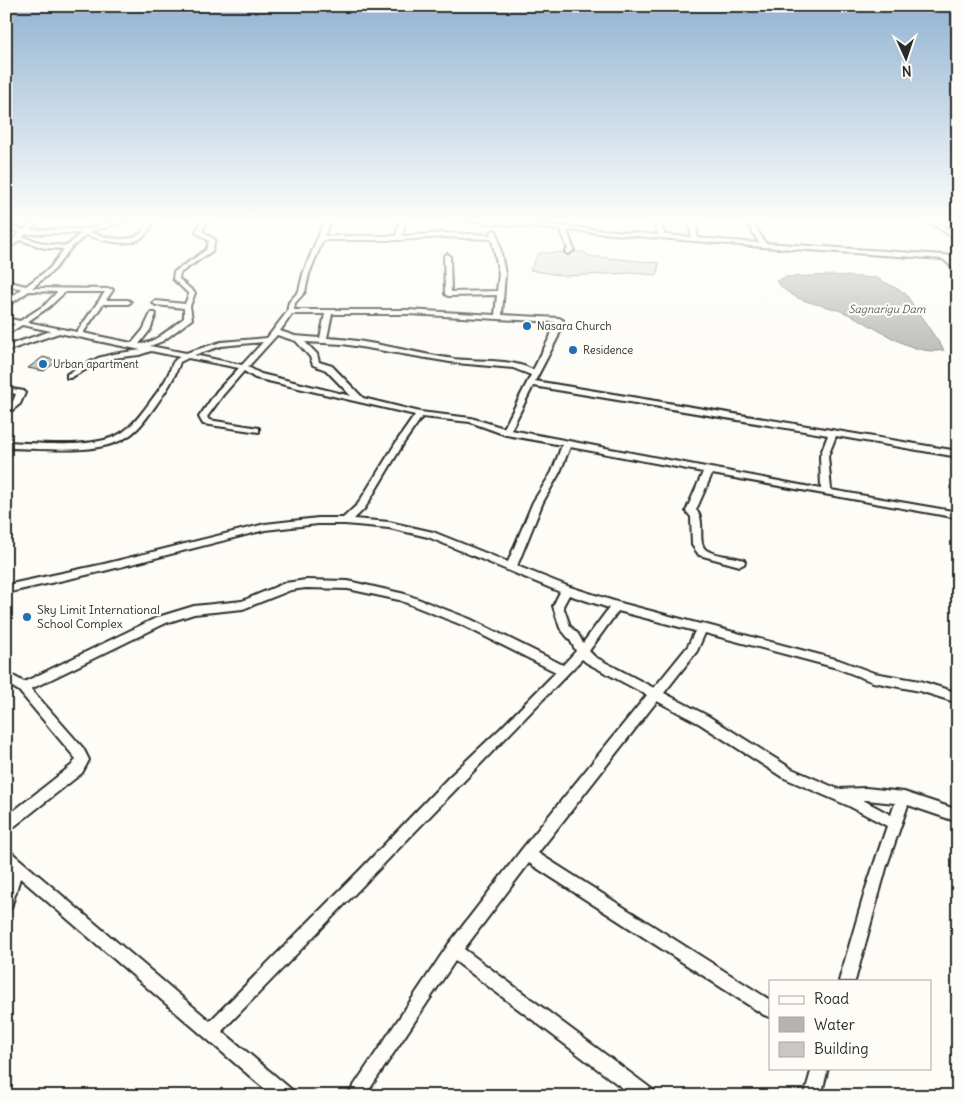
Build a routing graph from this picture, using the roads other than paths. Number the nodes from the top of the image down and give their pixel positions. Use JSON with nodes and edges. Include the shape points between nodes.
{"nodes":[{"id":1,"x":50,"y":270,"type":"edge"},
{"id":2,"x":179,"y":270,"type":"edge"},
{"id":3,"x":308,"y":270,"type":"edge"},
{"id":4,"x":447,"y":270,"type":"edge"},
{"id":5,"x":501,"y":270,"type":"edge"},
{"id":6,"x":6,"y":284,"type":"edge"},
{"id":7,"x":25,"y":288,"type":"junction"},
{"id":8,"x":63,"y":290,"type":"junction"},
{"id":9,"x":501,"y":293,"type":"junction"},
{"id":10,"x":102,"y":302,"type":"junction"},
{"id":11,"x":128,"y":302,"type":"dead end"},
{"id":12,"x":156,"y":303,"type":"dead end"},
{"id":13,"x":6,"y":305,"type":"edge"},
{"id":14,"x":188,"y":306,"type":"junction"},
{"id":15,"x":290,"y":312,"type":"junction"},
{"id":16,"x":329,"y":312,"type":"junction"},
{"id":17,"x":153,"y":314,"type":"dead end"},
{"id":18,"x":498,"y":317,"type":"junction"},
{"id":19,"x":6,"y":320,"type":"edge"},
{"id":20,"x":20,"y":324,"type":"junction"},
{"id":21,"x":57,"y":331,"type":"junction"},
{"id":22,"x":276,"y":332,"type":"junction"},
{"id":23,"x":6,"y":333,"type":"edge"},
{"id":24,"x":78,"y":335,"type":"junction"},
{"id":25,"x":269,"y":340,"type":"junction"},
{"id":26,"x":300,"y":341,"type":"junction"},
{"id":27,"x":323,"y":342,"type":"junction"},
{"id":28,"x":141,"y":348,"type":"junction"},
{"id":29,"x":6,"y":349,"type":"edge"},
{"id":30,"x":186,"y":356,"type":"junction"},
{"id":31,"x":243,"y":367,"type":"junction"},
{"id":32,"x":535,"y":374,"type":"junction"},
{"id":33,"x":70,"y":376,"type":"dead end"},
{"id":34,"x":531,"y":383,"type":"junction"},
{"id":35,"x":6,"y":390,"type":"edge"},
{"id":36,"x":360,"y":400,"type":"junction"},
{"id":37,"x":6,"y":413,"type":"edge"},
{"id":38,"x":420,"y":414,"type":"junction"},
{"id":39,"x":256,"y":430,"type":"dead end"},
{"id":40,"x":506,"y":432,"type":"junction"},
{"id":41,"x":832,"y":434,"type":"junction"},
{"id":42,"x":567,"y":444,"type":"junction"},
{"id":43,"x":6,"y":445,"type":"edge"},
{"id":44,"x":958,"y":454,"type":"edge"},
{"id":45,"x":709,"y":470,"type":"junction"},
{"id":46,"x":826,"y":492,"type":"junction"},
{"id":47,"x":958,"y":515,"type":"edge"},
{"id":48,"x":344,"y":521,"type":"junction"},
{"id":49,"x":740,"y":562,"type":"dead end"},
{"id":50,"x":511,"y":568,"type":"junction"},
{"id":51,"x":6,"y":589,"type":"edge"},
{"id":52,"x":566,"y":590,"type":"junction"},
{"id":53,"x":616,"y":606,"type":"junction"},
{"id":54,"x":702,"y":627,"type":"junction"},
{"id":55,"x":582,"y":652,"type":"junction"},
{"id":56,"x":563,"y":670,"type":"junction"},
{"id":57,"x":6,"y":677,"type":"edge"},
{"id":58,"x":23,"y":688,"type":"junction"},
{"id":59,"x":655,"y":695,"type":"junction"},
{"id":60,"x":958,"y":698,"type":"edge"},
{"id":61,"x":835,"y":794,"type":"junction"},
{"id":62,"x":904,"y":798,"type":"junction"},
{"id":63,"x":958,"y":816,"type":"edge"},
{"id":64,"x":894,"y":822,"type":"junction"},
{"id":65,"x":6,"y":825,"type":"edge"},
{"id":66,"x":527,"y":854,"type":"junction"},
{"id":67,"x":11,"y":861,"type":"edge"},
{"id":68,"x":6,"y":903,"type":"edge"},
{"id":69,"x":452,"y":950,"type":"junction"},
{"id":70,"x":847,"y":980,"type":"edge"},
{"id":71,"x":769,"y":1008,"type":"edge"},
{"id":72,"x":212,"y":1031,"type":"junction"},
{"id":73,"x":819,"y":1070,"type":"edge"},
{"id":74,"x":286,"y":1096,"type":"edge"},
{"id":75,"x":355,"y":1096,"type":"edge"},
{"id":76,"x":647,"y":1096,"type":"edge"},
{"id":77,"x":812,"y":1096,"type":"edge"}],
"edges":[{"from":1,"to":7,"type":"street"},
{"from":2,"to":14,"type":"street","via":[[176,279],[192,293]]},
{"from":3,"to":15,"type":"street","via":[[302,292],[292,302]]},
{"from":4,"to":9,"type":"street","via":[[448,294]]},
{"from":5,"to":9,"type":"street"},
{"from":6,"to":7,"type":"street"},
{"from":7,"to":8,"type":"street"},
{"from":7,"to":13,"type":"street"},
{"from":8,"to":10,"type":"street","via":[[110,290]]},
{"from":8,"to":20,"type":"street"},
{"from":9,"to":18,"type":"street"},
{"from":10,"to":11,"type":"street"},
{"from":10,"to":24,"type":"street"},
{"from":12,"to":14,"type":"street"},
{"from":14,"to":28,"type":"street","via":[[188,319],[160,340]]},
{"from":15,"to":16,"type":"street"},
{"from":15,"to":22,"type":"street"},
{"from":16,"to":18,"type":"street"},
{"from":16,"to":27,"type":"street"},
{"from":17,"to":28,"type":"street"},
{"from":18,"to":32,"type":"street","via":[[559,320]]},
{"from":19,"to":20,"type":"street"},
{"from":20,"to":21,"type":"street"},
{"from":20,"to":23,"type":"street"},
{"from":21,"to":24,"type":"street"},
{"from":21,"to":29,"type":"street"},
{"from":22,"to":25,"type":"street"},
{"from":22,"to":26,"type":"street"},
{"from":24,"to":28,"type":"street"},
{"from":25,"to":30,"type":"street","via":[[233,340]]},
{"from":25,"to":31,"type":"street"},
{"from":26,"to":27,"type":"street"},
{"from":26,"to":36,"type":"street","via":[[316,363],[329,368]]},
{"from":27,"to":32,"type":"street","via":[[474,363],[494,362],[524,368]]},
{"from":28,"to":30,"type":"street"},
{"from":28,"to":33,"type":"street","via":[[134,354],[98,360]]},
{"from":30,"to":31,"type":"street"},
{"from":30,"to":43,"type":"street","via":[[175,364],[173,375],[126,434],[116,439],[97,443]]},
{"from":31,"to":36,"type":"street","via":[[258,376]]},
{"from":31,"to":39,"type":"street","via":[[203,419]]},
{"from":32,"to":34,"type":"street"},
{"from":34,"to":40,"type":"street"},
{"from":34,"to":41,"type":"street"},
{"from":35,"to":37,"type":"street","via":[[21,393]]},
{"from":36,"to":38,"type":"street"},
{"from":38,"to":40,"type":"street","via":[[471,420]]},
{"from":38,"to":48,"type":"street","via":[[362,506]]},
{"from":40,"to":42,"type":"street"},
{"from":41,"to":44,"type":"street"},
{"from":41,"to":46,"type":"street","via":[[824,456]]},
{"from":42,"to":45,"type":"street"},
{"from":42,"to":50,"type":"street","via":[[556,472],[538,502]]},
{"from":45,"to":46,"type":"street"},
{"from":45,"to":49,"type":"street","via":[[691,511],[696,517],[698,545],[705,554]]},
{"from":46,"to":47,"type":"street"},
{"from":48,"to":50,"type":"street","via":[[417,530]]},
{"from":48,"to":51,"type":"street","via":[[309,520],[261,527],[134,561]]},
{"from":50,"to":52,"type":"street"},
{"from":52,"to":53,"type":"street"},
{"from":52,"to":55,"type":"street","via":[[558,606],[565,628]]},
{"from":53,"to":54,"type":"street"},
{"from":53,"to":55,"type":"street"},
{"from":54,"to":59,"type":"street","via":[[693,648]]},
{"from":54,"to":60,"type":"street"},
{"from":55,"to":56,"type":"street"},
{"from":55,"to":59,"type":"street"},
{"from":56,"to":58,"type":"street","via":[[466,622],[401,597],[348,585],[306,584],[290,586],[242,605],[188,611],[162,620]]},
{"from":56,"to":72,"type":"street"},
{"from":57,"to":58,"type":"street"},
{"from":58,"to":65,"type":"street","via":[[83,760]]},
{"from":59,"to":61,"type":"street","via":[[726,733],[787,773]]},
{"from":59,"to":66,"type":"street"},
{"from":61,"to":62,"type":"street"},
{"from":61,"to":64,"type":"street"},
{"from":62,"to":63,"type":"street"},
{"from":62,"to":64,"type":"street"},
{"from":64,"to":70,"type":"street"},
{"from":66,"to":69,"type":"street"},
{"from":66,"to":71,"type":"street"},
{"from":67,"to":68,"type":"street"},
{"from":67,"to":72,"type":"street"},
{"from":69,"to":75,"type":"street"},
{"from":69,"to":76,"type":"street"},
{"from":72,"to":74,"type":"street"},
{"from":73,"to":77,"type":"street"}]}
